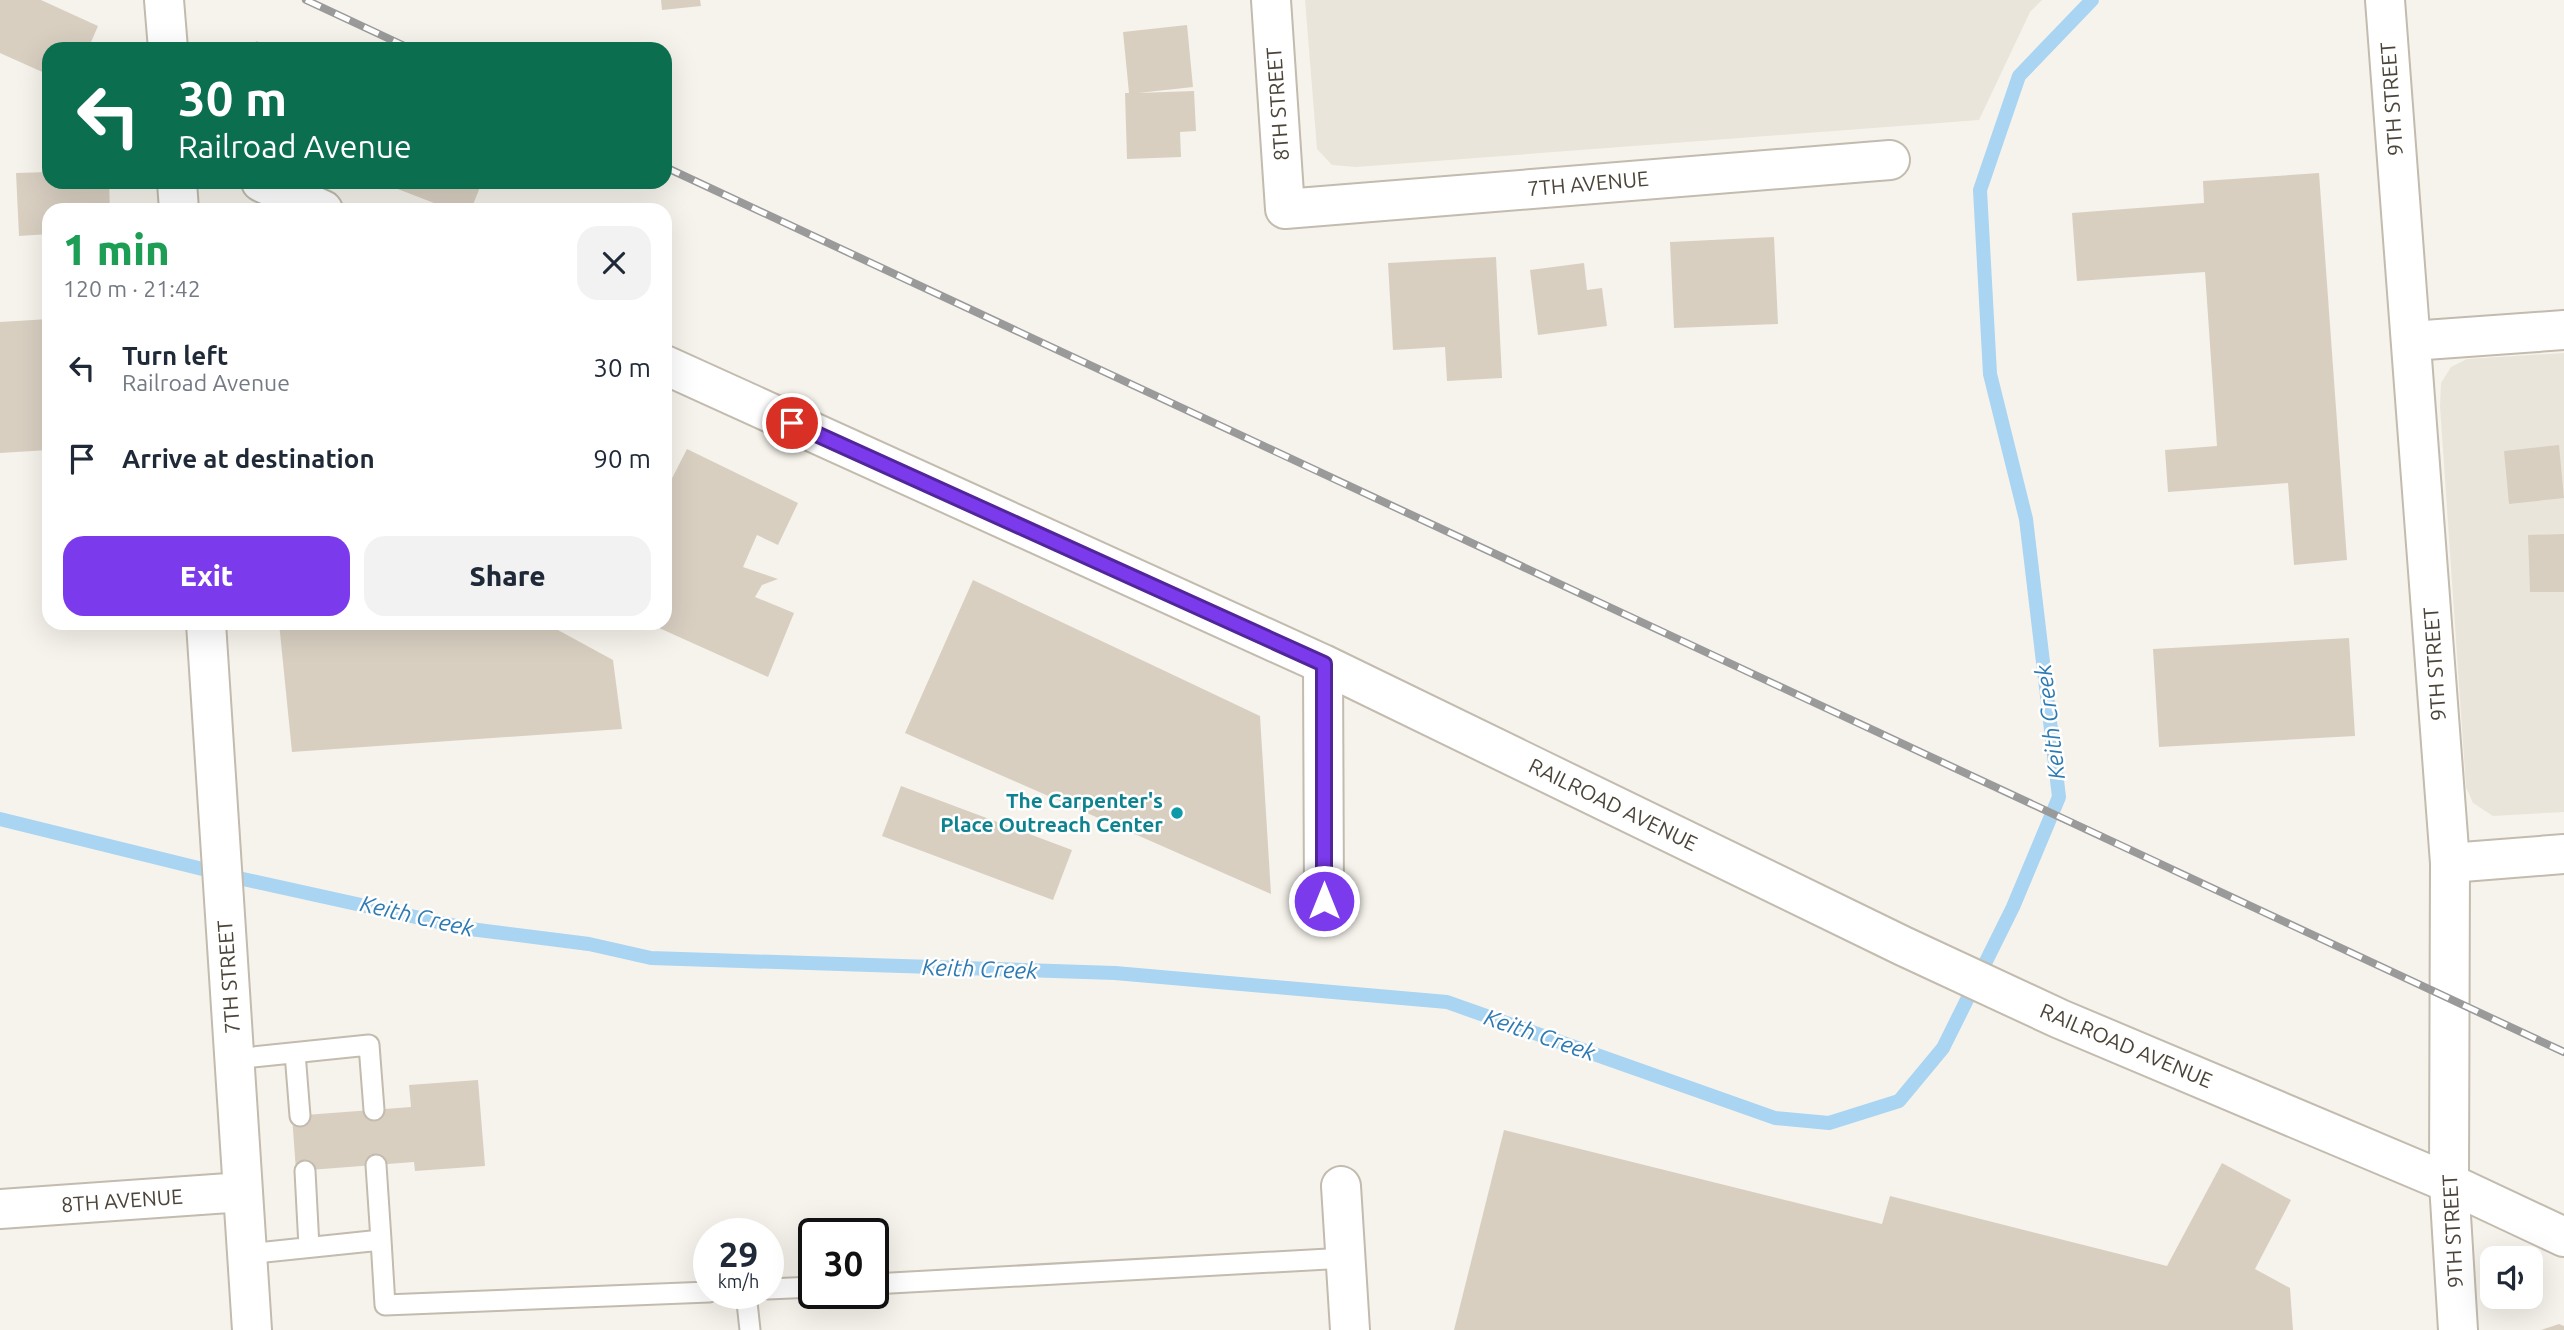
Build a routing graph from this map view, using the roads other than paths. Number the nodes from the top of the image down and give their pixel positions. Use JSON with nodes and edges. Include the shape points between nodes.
{"nodes":[{"id":1,"x":164,"y":0,"type":"edge"},
{"id":2,"x":1271,"y":0,"type":"edge"},
{"id":3,"x":2385,"y":0,"type":"edge"},
{"id":4,"x":167,"y":42,"type":"edge"},
{"id":5,"x":1890,"y":160,"type":"dead end"},
{"id":6,"x":276,"y":189,"type":"edge"},
{"id":7,"x":308,"y":203,"type":"edge"},
{"id":8,"x":1285,"y":209,"type":"joint"},
{"id":9,"x":2564,"y":330,"type":"edge"},
{"id":10,"x":2411,"y":341,"type":"junction"},
{"id":11,"x":672,"y":368,"type":"edge"},
{"id":12,"x":206,"y":630,"type":"edge"},
{"id":13,"x":1324,"y":664,"type":"junction"},
{"id":14,"x":2564,"y":854,"type":"edge"},
{"id":15,"x":2521,"y":857,"type":"junction"},
{"id":16,"x":2450,"y":863,"type":"junction"},
{"id":17,"x":2564,"y":878,"type":"edge"},
{"id":18,"x":1324,"y":901,"type":"dead end"},
{"id":19,"x":295,"y":1053,"type":"junction"},
{"id":20,"x":234,"y":1059,"type":"junction"},
{"id":21,"x":374,"y":1110,"type":"dead end"},
{"id":22,"x":300,"y":1116,"type":"dead end"},
{"id":23,"x":376,"y":1165,"type":"dead end"},
{"id":24,"x":305,"y":1171,"type":"dead end"},
{"id":25,"x":2449,"y":1182,"type":"junction"},
{"id":26,"x":1341,"y":1186,"type":"dead end"},
{"id":27,"x":243,"y":1192,"type":"junction"},
{"id":28,"x":0,"y":1209,"type":"edge"},
{"id":29,"x":2564,"y":1237,"type":"edge"},
{"id":30,"x":381,"y":1240,"type":"junction"},
{"id":31,"x":309,"y":1247,"type":"junction"},
{"id":32,"x":247,"y":1254,"type":"junction"},
{"id":33,"x":1346,"y":1258,"type":"junction"},
{"id":34,"x":889,"y":1283,"type":"edge"},
{"id":35,"x":693,"y":1293,"type":"edge"},
{"id":36,"x":748,"y":1309,"type":"edge"},
{"id":37,"x":252,"y":1330,"type":"edge"},
{"id":38,"x":750,"y":1330,"type":"edge"},
{"id":39,"x":1350,"y":1330,"type":"edge"},
{"id":40,"x":2458,"y":1330,"type":"edge"}],
"edges":[{"from":1,"to":4,"type":"street"},
{"from":2,"to":8,"type":"street","name":"8TH STREET"},
{"from":3,"to":10,"type":"street","name":"9TH STREET"},
{"from":5,"to":8,"type":"street","name":"7TH AVENUE"},
{"from":6,"to":7,"type":"street"},
{"from":9,"to":10,"type":"street"},
{"from":10,"to":16,"type":"street","name":"9TH STREET"},
{"from":11,"to":13,"type":"street","name":"RAILROAD AVENUE"},
{"from":12,"to":20,"type":"street","name":"7TH STREET"},
{"from":13,"to":18,"type":"street"},
{"from":13,"to":25,"type":"street","name":"RAILROAD AVENUE","via":[[2060,1019]]},
{"from":14,"to":15,"type":"street"},
{"from":15,"to":16,"type":"street"},
{"from":15,"to":17,"type":"street"},
{"from":16,"to":25,"type":"street","name":"9TH STREET"},
{"from":19,"to":20,"type":"lane"},
{"from":19,"to":21,"type":"lane","via":[[369,1045]]},
{"from":19,"to":22,"type":"lane"},
{"from":20,"to":27,"type":"street","name":"7TH STREET"},
{"from":23,"to":30,"type":"lane"},
{"from":24,"to":31,"type":"lane"},
{"from":25,"to":29,"type":"street","name":"RAILROAD AVENUE"},
{"from":25,"to":40,"type":"street","name":"9TH STREET"},
{"from":26,"to":33,"type":"street"},
{"from":27,"to":28,"type":"street","name":"8TH AVENUE"},
{"from":27,"to":32,"type":"street","name":"7TH STREET"},
{"from":30,"to":31,"type":"lane"},
{"from":30,"to":35,"type":"lane","via":[[385,1306]]},
{"from":31,"to":32,"type":"lane"},
{"from":32,"to":37,"type":"street","name":"7TH STREET"},
{"from":33,"to":34,"type":"lane"},
{"from":33,"to":39,"type":"street"},
{"from":36,"to":38,"type":"lane"}]}
